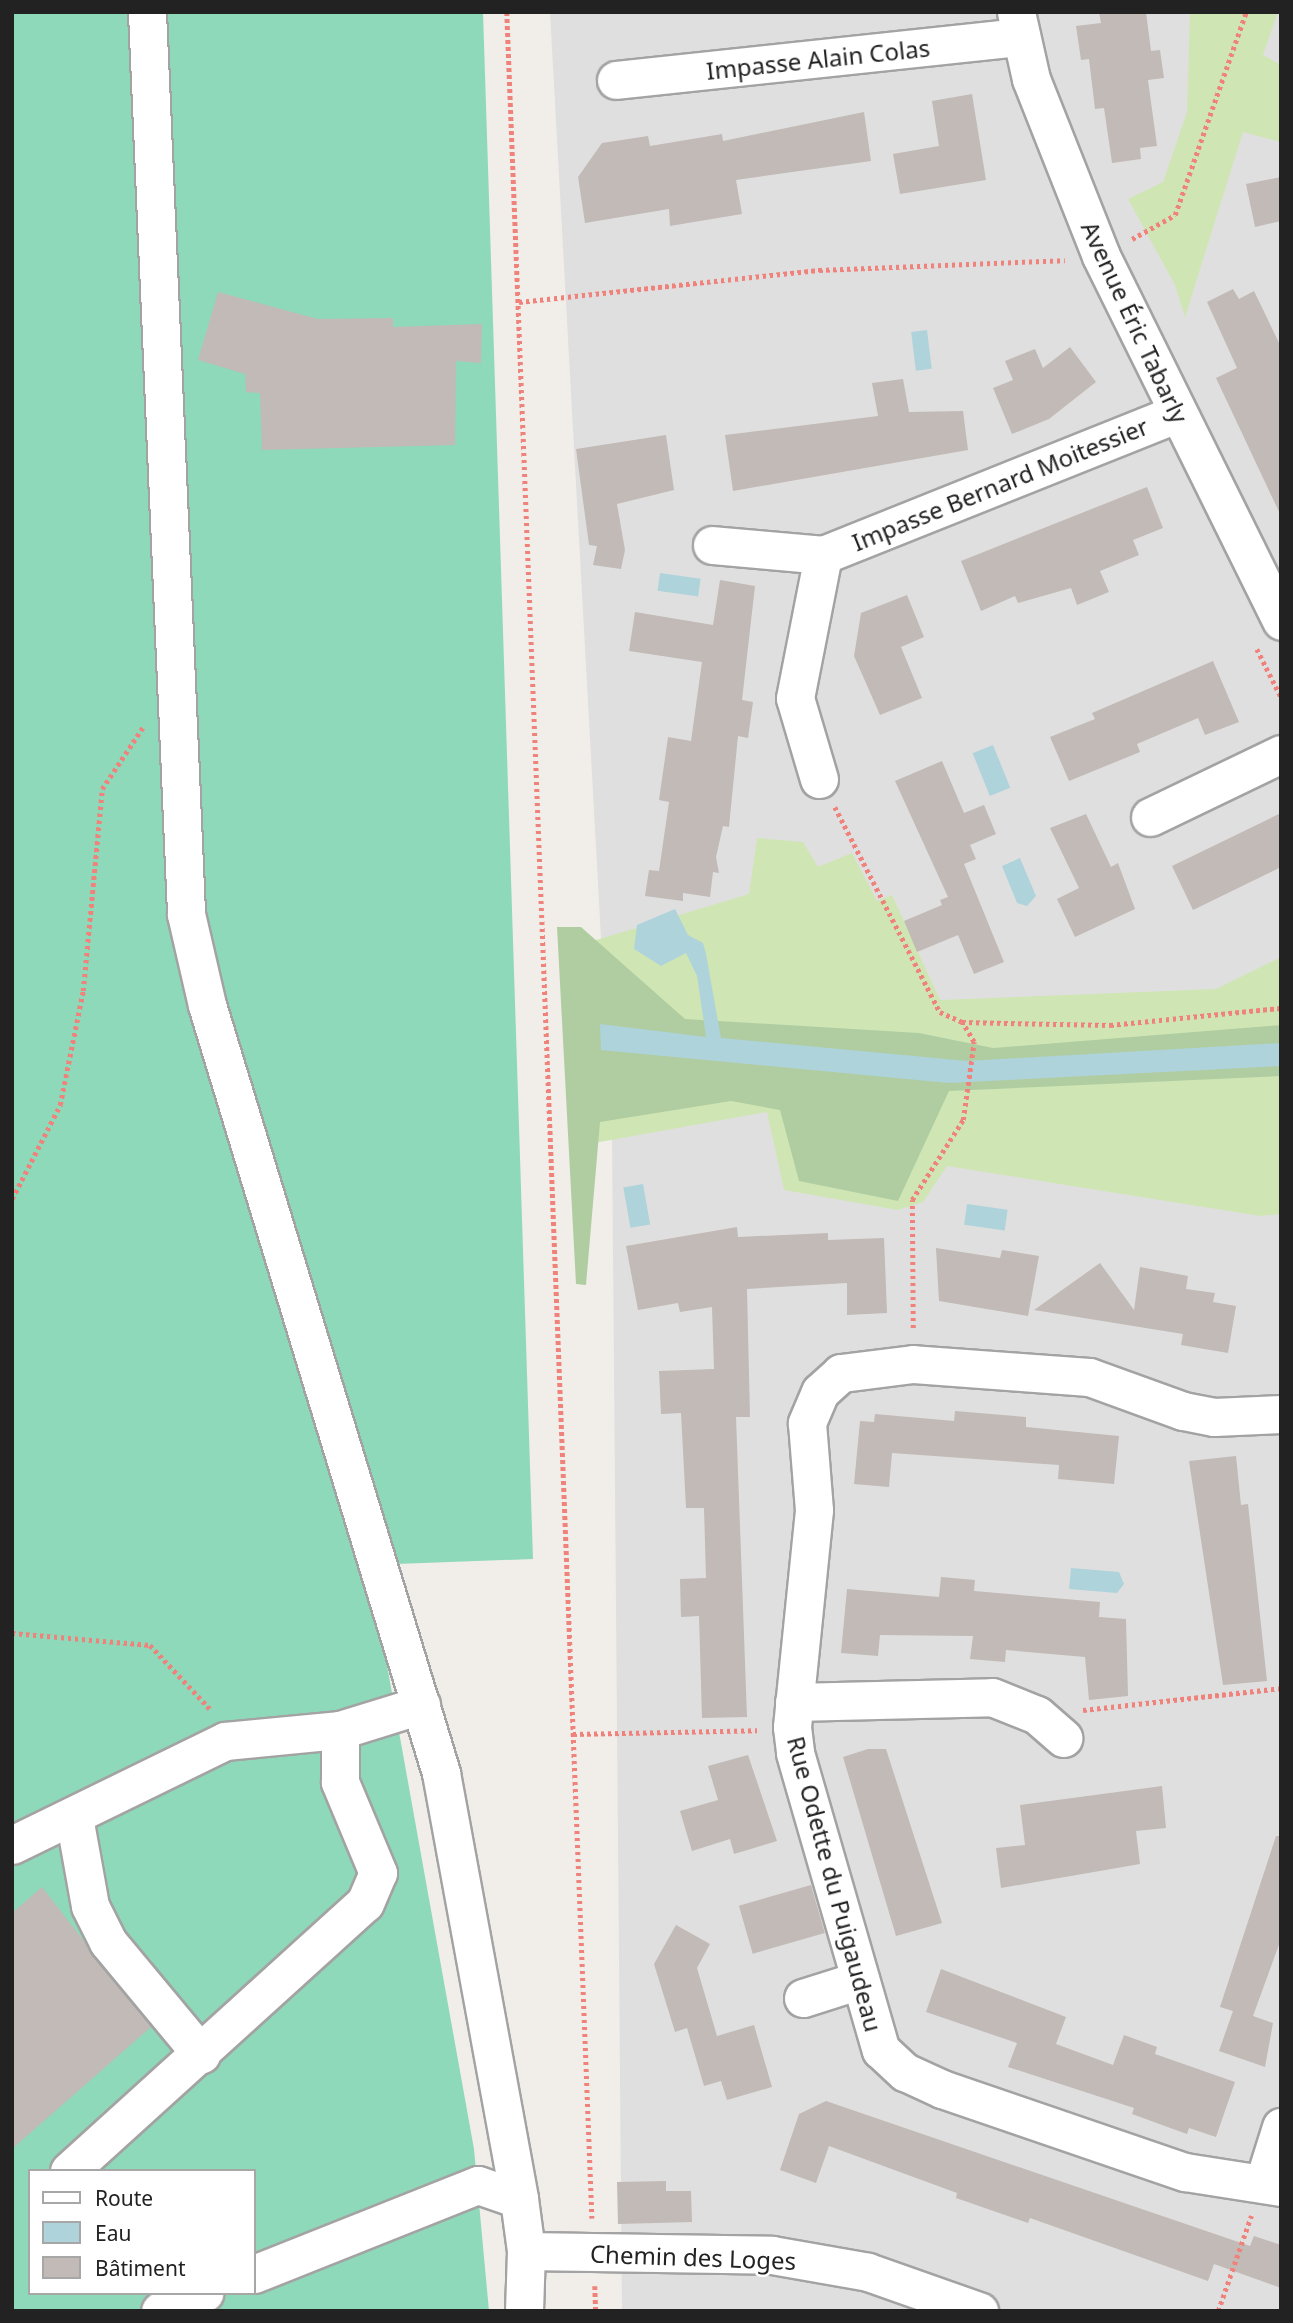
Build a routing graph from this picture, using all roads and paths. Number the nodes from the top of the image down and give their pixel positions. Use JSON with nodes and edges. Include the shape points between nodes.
{"nodes":[{"id":1,"x":147,"y":12,"type":"edge"},
{"id":2,"x":507,"y":12,"type":"edge"},
{"id":3,"x":1246,"y":12,"type":"edge"},
{"id":4,"x":1018,"y":25,"type":"edge"},
{"id":5,"x":616,"y":80,"type":"dead end"},
{"id":6,"x":1101,"y":256,"type":"junction"},
{"id":7,"x":519,"y":302,"type":"junction"},
{"id":8,"x":1178,"y":413,"type":"junction"},
{"id":9,"x":712,"y":545,"type":"dead end"},
{"id":10,"x":822,"y":555,"type":"junction"},
{"id":11,"x":1281,"y":621,"type":"edge"},
{"id":12,"x":177,"y":695,"type":"junction"},
{"id":13,"x":1281,"y":754,"type":"edge"},
{"id":14,"x":819,"y":779,"type":"joint"},
{"id":15,"x":1150,"y":817,"type":"dead end"},
{"id":16,"x":1281,"y":1008,"type":"edge"},
{"id":17,"x":962,"y":1022,"type":"junction"},
{"id":18,"x":12,"y":1199,"type":"edge"},
{"id":19,"x":914,"y":1364,"type":"junction"},
{"id":20,"x":1281,"y":1413,"type":"edge"},
{"id":21,"x":12,"y":1633,"type":"edge"},
{"id":22,"x":1281,"y":1688,"type":"edge"},
{"id":23,"x":421,"y":1705,"type":"junction"},
{"id":24,"x":793,"y":1714,"type":"junction"},
{"id":25,"x":1050,"y":1727,"type":"joint"},
{"id":26,"x":340,"y":1730,"type":"junction"},
{"id":27,"x":573,"y":1734,"type":"junction"},
{"id":28,"x":225,"y":1741,"type":"junction"},
{"id":29,"x":74,"y":1817,"type":"junction"},
{"id":30,"x":12,"y":1845,"type":"edge"},
{"id":31,"x":860,"y":1980,"type":"junction"},
{"id":32,"x":803,"y":1998,"type":"dead end"},
{"id":33,"x":201,"y":2054,"type":"junction"},
{"id":34,"x":1281,"y":2127,"type":"edge"},
{"id":35,"x":71,"y":2169,"type":"edge"},
{"id":36,"x":1272,"y":2184,"type":"edge"},
{"id":37,"x":519,"y":2199,"type":"junction"},
{"id":38,"x":526,"y":2251,"type":"junction"},
{"id":39,"x":594,"y":2253,"type":"junction"},
{"id":40,"x":256,"y":2273,"type":"edge"},
{"id":41,"x":199,"y":2295,"type":"edge"},
{"id":42,"x":160,"y":2311,"type":"edge"},
{"id":43,"x":523,"y":2311,"type":"edge"},
{"id":44,"x":979,"y":2311,"type":"edge"},
{"id":45,"x":1218,"y":2311,"type":"edge"}],
"edges":[{"from":1,"to":12,"type":"street"},
{"from":2,"to":7,"type":"path"},
{"from":3,"to":6,"type":"path","via":[[1175,215]]},
{"from":4,"to":5,"type":"street","name":"Impasse Alain Colas"},
{"from":4,"to":6,"type":"street","name":"Avenue Éric Tabarly","via":[[1031,79]]},
{"from":6,"to":7,"type":"path","via":[[1029,265],[819,270]]},
{"from":6,"to":8,"type":"street","name":"Avenue Éric Tabarly"},
{"from":7,"to":27,"type":"path"},
{"from":8,"to":10,"type":"street","name":"Impasse Bernard Moitessier"},
{"from":8,"to":11,"type":"street","name":"Avenue Éric Tabarly"},
{"from":9,"to":10,"type":"street","name":"Impasse Bernard Moitessier"},
{"from":10,"to":14,"type":"street","name":"Impasse Bernard Moitessier","via":[[795,698]]},
{"from":12,"to":18,"type":"path","via":[[134,737],[102,789],[83,991],[61,1105]]},
{"from":12,"to":23,"type":"street","via":[[186,914],[207,1005]]},
{"from":13,"to":15,"type":"street"},
{"from":14,"to":17,"type":"path","via":[[887,900],[940,1012]]},
{"from":16,"to":17,"type":"path","via":[[1110,1025]]},
{"from":17,"to":19,"type":"path","via":[[974,1042],[963,1120],[912,1200]]},
{"from":19,"to":20,"type":"street","name":"Rue Odette du Puigaudeau","via":[[1089,1377],[1214,1417]]},
{"from":19,"to":24,"type":"street","name":"Rue Odette du Puigaudeau","via":[[841,1373],[820,1392],[807,1423],[814,1510]]},
{"from":21,"to":28,"type":"path","via":[[150,1646],[206,1700]]},
{"from":22,"to":25,"type":"path"},
{"from":23,"to":26,"type":"street"},
{"from":23,"to":37,"type":"street","via":[[441,1773]]},
{"from":24,"to":25,"type":"street","via":[[992,1697]]},
{"from":24,"to":27,"type":"path"},
{"from":24,"to":31,"type":"street","name":"Rue Odette du Puigaudeau","via":[[795,1753]]},
{"from":26,"to":28,"type":"street"},
{"from":26,"to":33,"type":"street","via":[[340,1782],[378,1873],[365,1903]]},
{"from":27,"to":39,"type":"path"},
{"from":28,"to":29,"type":"street"},
{"from":29,"to":30,"type":"street"},
{"from":29,"to":33,"type":"street","via":[[90,1906],[108,1942]]},
{"from":31,"to":32,"type":"street"},
{"from":31,"to":36,"type":"street","name":"Rue Odette du Puigaudeau","via":[[881,2050],[905,2072],[1185,2172]]},
{"from":33,"to":35,"type":"street"},
{"from":34,"to":36,"type":"street"},
{"from":36,"to":45,"type":"path"},
{"from":37,"to":38,"type":"street"},
{"from":37,"to":40,"type":"street","via":[[478,2185]]},
{"from":38,"to":39,"type":"street","name":"Chemin des Loges"},
{"from":38,"to":43,"type":"street"},
{"from":39,"to":44,"type":"street","name":"Chemin des Loges","via":[[772,2255],[868,2272]]},
{"from":41,"to":42,"type":"street"}]}
